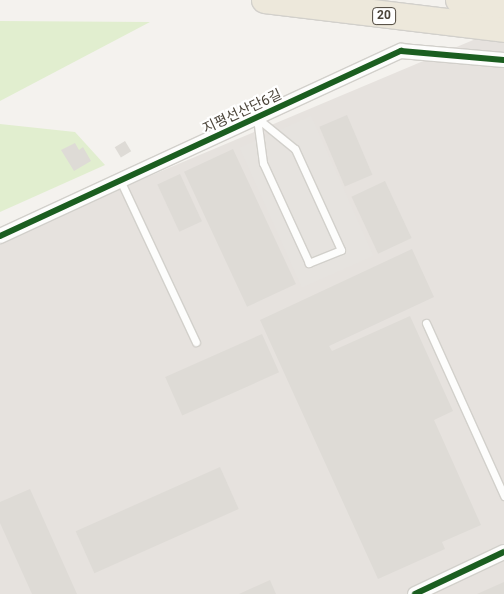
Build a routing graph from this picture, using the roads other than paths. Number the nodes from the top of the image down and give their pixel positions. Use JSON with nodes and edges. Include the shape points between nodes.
{"nodes":[{"id":1,"x":265,"y":0,"type":"edge"},
{"id":2,"x":459,"y":0,"type":"edge"},
{"id":3,"x":504,"y":5,"type":"edge"},
{"id":4,"x":504,"y":29,"type":"edge"},
{"id":5,"x":504,"y":60,"type":"edge"},
{"id":6,"x":258,"y":118,"type":"junction"},
{"id":7,"x":120,"y":180,"type":"junction"},
{"id":8,"x":0,"y":236,"type":"edge"},
{"id":9,"x":426,"y":323,"type":"dead end"},
{"id":10,"x":196,"y":342,"type":"dead end"},
{"id":11,"x":504,"y":496,"type":"edge"},
{"id":12,"x":504,"y":552,"type":"edge"},
{"id":13,"x":415,"y":594,"type":"edge"}],
"edges":[{"from":1,"to":4,"type":"highway","number":"20"},
{"from":2,"to":3,"type":"highway"},
{"from":5,"to":6,"type":"street","name":"지평선산단6길","via":[[401,51]]},
{"from":6,"to":6,"type":"lane","via":[[295,149],[341,250],[309,262],[263,163]]},
{"from":6,"to":7,"type":"street","name":"지평선산단6길"},
{"from":7,"to":8,"type":"street","name":"지평선산단6길"},
{"from":7,"to":10,"type":"lane"},
{"from":9,"to":11,"type":"lane"},
{"from":12,"to":13,"type":"street"}]}
